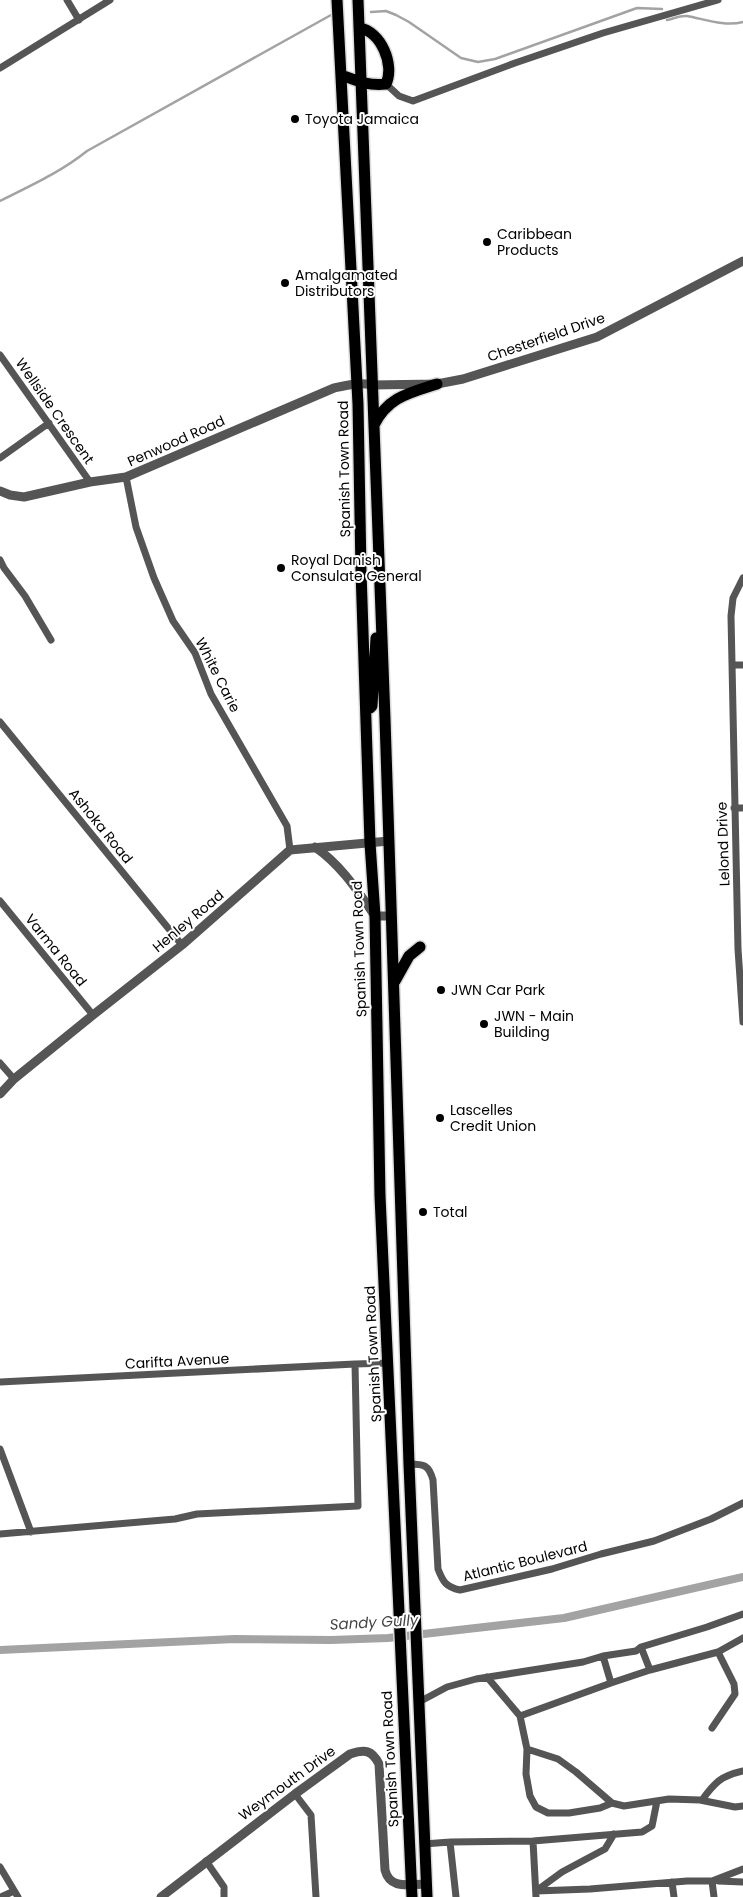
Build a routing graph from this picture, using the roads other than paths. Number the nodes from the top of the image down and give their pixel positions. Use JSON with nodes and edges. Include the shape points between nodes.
{"nodes":[{"id":1,"x":67,"y":0,"type":"edge"},
{"id":2,"x":110,"y":0,"type":"edge"},
{"id":3,"x":337,"y":0,"type":"edge"},
{"id":4,"x":358,"y":0,"type":"edge"},
{"id":5,"x":718,"y":0,"type":"edge"},
{"id":6,"x":79,"y":20,"type":"junction"},
{"id":7,"x":359,"y":28,"type":"junction"},
{"id":8,"x":0,"y":68,"type":"edge"},
{"id":9,"x":341,"y":75,"type":"junction"},
{"id":10,"x":362,"y":83,"type":"junction"},
{"id":11,"x":386,"y":84,"type":"junction"},
{"id":12,"x":743,"y":261,"type":"edge"},
{"id":13,"x":0,"y":355,"type":"edge"},
{"id":14,"x":357,"y":383,"type":"junction"},
{"id":15,"x":437,"y":384,"type":"junction"},
{"id":16,"x":372,"y":385,"type":"junction"},
{"id":17,"x":49,"y":423,"type":"junction"},
{"id":18,"x":373,"y":427,"type":"junction"},
{"id":19,"x":0,"y":458,"type":"edge"},
{"id":20,"x":126,"y":477,"type":"junction"},
{"id":21,"x":90,"y":482,"type":"junction"},
{"id":22,"x":0,"y":490,"type":"edge"},
{"id":23,"x":0,"y":560,"type":"edge"},
{"id":24,"x":743,"y":578,"type":"edge"},
{"id":25,"x":381,"y":587,"type":"junction"},
{"id":26,"x":51,"y":640,"type":"dead end"},
{"id":27,"x":732,"y":665,"type":"junction"},
{"id":28,"x":743,"y":665,"type":"edge"},
{"id":29,"x":366,"y":710,"type":"junction"},
{"id":30,"x":0,"y":722,"type":"edge"},
{"id":31,"x":734,"y":808,"type":"junction"},
{"id":32,"x":743,"y":808,"type":"edge"},
{"id":33,"x":389,"y":841,"type":"junction"},
{"id":34,"x":370,"y":843,"type":"junction"},
{"id":35,"x":315,"y":847,"type":"junction"},
{"id":36,"x":290,"y":850,"type":"junction"},
{"id":37,"x":0,"y":901,"type":"edge"},
{"id":38,"x":375,"y":916,"type":"junction"},
{"id":39,"x":391,"y":916,"type":"junction"},
{"id":40,"x":182,"y":945,"type":"junction"},
{"id":41,"x":420,"y":947,"type":"dead end"},
{"id":42,"x":741,"y":949,"type":"edge"},
{"id":43,"x":393,"y":984,"type":"junction"},
{"id":44,"x":93,"y":1015,"type":"junction"},
{"id":45,"x":743,"y":1022,"type":"edge"},
{"id":46,"x":0,"y":1062,"type":"edge"},
{"id":47,"x":14,"y":1079,"type":"junction"},
{"id":48,"x":0,"y":1094,"type":"edge"},
{"id":49,"x":400,"y":1195,"type":"junction"},
{"id":50,"x":380,"y":1196,"type":"junction"},
{"id":51,"x":389,"y":1363,"type":"junction"},
{"id":52,"x":355,"y":1364,"type":"junction"},
{"id":53,"x":0,"y":1382,"type":"edge"},
{"id":54,"x":0,"y":1449,"type":"edge"},
{"id":55,"x":409,"y":1464,"type":"junction"},
{"id":56,"x":743,"y":1503,"type":"edge"},
{"id":57,"x":31,"y":1532,"type":"junction"},
{"id":58,"x":0,"y":1534,"type":"edge"},
{"id":59,"x":743,"y":1614,"type":"edge"},
{"id":60,"x":743,"y":1638,"type":"edge"},
{"id":61,"x":641,"y":1648,"type":"junction"},
{"id":62,"x":718,"y":1652,"type":"junction"},
{"id":63,"x":603,"y":1656,"type":"junction"},
{"id":64,"x":650,"y":1670,"type":"junction"},
{"id":65,"x":487,"y":1677,"type":"junction"},
{"id":66,"x":610,"y":1683,"type":"junction"},
{"id":67,"x":418,"y":1702,"type":"junction"},
{"id":68,"x":520,"y":1716,"type":"junction"},
{"id":69,"x":712,"y":1728,"type":"dead end"},
{"id":70,"x":527,"y":1749,"type":"junction"},
{"id":71,"x":743,"y":1771,"type":"edge"},
{"id":72,"x":295,"y":1794,"type":"junction"},
{"id":73,"x":656,"y":1800,"type":"junction"},
{"id":74,"x":702,"y":1800,"type":"junction"},
{"id":75,"x":612,"y":1803,"type":"junction"},
{"id":76,"x":743,"y":1806,"type":"edge"},
{"id":77,"x":614,"y":1834,"type":"junction"},
{"id":78,"x":533,"y":1841,"type":"junction"},
{"id":79,"x":450,"y":1842,"type":"junction"},
{"id":80,"x":424,"y":1844,"type":"junction"},
{"id":81,"x":206,"y":1861,"type":"junction"},
{"id":82,"x":0,"y":1867,"type":"edge"},
{"id":83,"x":743,"y":1870,"type":"edge"},
{"id":84,"x":712,"y":1881,"type":"junction"},
{"id":85,"x":672,"y":1882,"type":"junction"},
{"id":86,"x":743,"y":1882,"type":"edge"},
{"id":87,"x":411,"y":1884,"type":"junction"},
{"id":88,"x":426,"y":1884,"type":"junction"},
{"id":89,"x":590,"y":1893,"type":"edge"},
{"id":90,"x":16,"y":1894,"type":"edge"},
{"id":91,"x":536,"y":1894,"type":"edge"},
{"id":92,"x":1,"y":1897,"type":"edge"},
{"id":93,"x":161,"y":1897,"type":"edge"},
{"id":94,"x":224,"y":1897,"type":"edge"},
{"id":95,"x":316,"y":1897,"type":"edge"},
{"id":96,"x":412,"y":1897,"type":"edge"},
{"id":97,"x":427,"y":1897,"type":"edge"},
{"id":98,"x":456,"y":1897,"type":"edge"},
{"id":99,"x":674,"y":1897,"type":"edge"},
{"id":100,"x":714,"y":1897,"type":"edge"}],
"edges":[{"from":1,"to":6,"type":"street"},
{"from":2,"to":6,"type":"street"},
{"from":3,"to":9,"type":"highway","name":"Spanish Town Road"},
{"from":4,"to":7,"type":"highway"},
{"from":5,"to":11,"type":"street","via":[[603,33],[413,101],[399,96]]},
{"from":6,"to":8,"type":"street"},
{"from":7,"to":10,"type":"highway"},
{"from":7,"to":11,"type":"highway","via":[[365,28],[382,46],[389,62]]},
{"from":9,"to":10,"type":"highway"},
{"from":9,"to":14,"type":"highway","name":"Spanish Town Road"},
{"from":10,"to":11,"type":"highway"},
{"from":10,"to":16,"type":"highway"},
{"from":12,"to":15,"type":"street","name":"Chesterfield Drive","via":[[607,333],[463,380]]},
{"from":13,"to":17,"type":"street","name":"Wellside Crescent"},
{"from":14,"to":16,"type":"street","name":"Chesterfield Drive"},
{"from":14,"to":20,"type":"street","name":"Penwood Road","via":[[334,388]]},
{"from":14,"to":29,"type":"highway","name":"Spanish Town Road"},
{"from":15,"to":16,"type":"street","name":"Chesterfield Drive"},
{"from":15,"to":18,"type":"highway","via":[[391,403]]},
{"from":16,"to":18,"type":"highway"},
{"from":17,"to":19,"type":"street"},
{"from":17,"to":21,"type":"street","name":"Wellside Crescent"},
{"from":18,"to":25,"type":"highway"},
{"from":20,"to":21,"type":"street","name":"Penwood Road"},
{"from":20,"to":36,"type":"street","name":"White Carie","via":[[136,527],[154,578],[173,621],[195,653],[211,694],[287,826]]},
{"from":21,"to":22,"type":"street","name":"Penwood Road","via":[[24,497]]},
{"from":23,"to":26,"type":"street"},
{"from":24,"to":27,"type":"street","name":"Lelond Drive","via":[[734,598],[731,616]]},
{"from":25,"to":29,"type":"highway","via":[[377,592],[372,706]]},
{"from":25,"to":33,"type":"highway"},
{"from":27,"to":28,"type":"street"},
{"from":27,"to":31,"type":"street","name":"Lelond Drive"},
{"from":29,"to":34,"type":"highway","name":"Spanish Town Road"},
{"from":30,"to":40,"type":"street","name":"Ashoka Road"},
{"from":31,"to":32,"type":"street"},
{"from":31,"to":42,"type":"street","name":"Lelond Drive"},
{"from":33,"to":34,"type":"street"},
{"from":33,"to":39,"type":"highway"},
{"from":34,"to":35,"type":"street"},
{"from":34,"to":38,"type":"highway","name":"Spanish Town Road"},
{"from":35,"to":36,"type":"street"},
{"from":35,"to":38,"type":"street","via":[[344,872]]},
{"from":36,"to":40,"type":"street","name":"Henley Road"},
{"from":37,"to":44,"type":"street","name":"Varma Road"},
{"from":38,"to":39,"type":"street"},
{"from":38,"to":50,"type":"highway","name":"Spanish Town Road"},
{"from":39,"to":43,"type":"highway"},
{"from":40,"to":44,"type":"street","name":"Henley Road"},
{"from":41,"to":43,"type":"highway","via":[[410,956]]},
{"from":42,"to":45,"type":"street","name":"Lelond Drive"},
{"from":43,"to":49,"type":"highway"},
{"from":44,"to":47,"type":"street","name":"Henley Road"},
{"from":46,"to":47,"type":"street"},
{"from":47,"to":48,"type":"street","name":"Henley Road"},
{"from":49,"to":50,"type":"highway"},
{"from":49,"to":55,"type":"highway"},
{"from":50,"to":51,"type":"highway","name":"Spanish Town Road"},
{"from":51,"to":52,"type":"street","name":"Carifta Avenue"},
{"from":51,"to":87,"type":"highway","name":"Spanish Town Road"},
{"from":52,"to":53,"type":"street","name":"Carifta Avenue"},
{"from":52,"to":57,"type":"street","via":[[358,1506],[197,1514],[175,1519]]},
{"from":54,"to":57,"type":"street"},
{"from":55,"to":56,"type":"street","name":"Atlantic Boulevard","via":[[423,1464],[430,1471],[438,1569],[449,1588],[460,1590],[654,1542]]},
{"from":55,"to":67,"type":"highway"},
{"from":57,"to":58,"type":"street"},
{"from":59,"to":61,"type":"street"},
{"from":60,"to":62,"type":"street"},
{"from":61,"to":63,"type":"street"},
{"from":61,"to":64,"type":"street"},
{"from":62,"to":64,"type":"street"},
{"from":62,"to":69,"type":"street","via":[[734,1684],[734,1694]]},
{"from":63,"to":65,"type":"street"},
{"from":63,"to":66,"type":"street"},
{"from":64,"to":66,"type":"street"},
{"from":65,"to":67,"type":"street","via":[[447,1687]]},
{"from":65,"to":68,"type":"street"},
{"from":66,"to":68,"type":"street"},
{"from":67,"to":80,"type":"highway"},
{"from":68,"to":70,"type":"street"},
{"from":70,"to":75,"type":"street","via":[[558,1760]]},
{"from":70,"to":75,"type":"street","via":[[526,1774],[530,1796],[536,1807],[548,1813],[569,1813]]},
{"from":71,"to":74,"type":"street","via":[[713,1784]]},
{"from":72,"to":81,"type":"street","name":"Weymouth Drive"},
{"from":72,"to":87,"type":"street","name":"Weymouth Drive","via":[[350,1754],[360,1750],[375,1756],[379,1764],[387,1878],[401,1885]]},
{"from":72,"to":95,"type":"street","via":[[311,1815]]},
{"from":73,"to":74,"type":"street"},
{"from":73,"to":75,"type":"street","via":[[624,1806]]},
{"from":73,"to":77,"type":"street","via":[[652,1826],[642,1832]]},
{"from":74,"to":76,"type":"street"},
{"from":77,"to":78,"type":"street"},
{"from":77,"to":91,"type":"street","via":[[605,1849],[562,1872]]},
{"from":78,"to":79,"type":"street"},
{"from":78,"to":91,"type":"street"},
{"from":79,"to":80,"type":"street"},
{"from":79,"to":98,"type":"street"},
{"from":80,"to":88,"type":"highway"},
{"from":81,"to":93,"type":"street","name":"Weymouth Drive"},
{"from":81,"to":94,"type":"street","via":[[224,1887]]},
{"from":82,"to":90,"type":"street"},
{"from":83,"to":84,"type":"street"},
{"from":84,"to":85,"type":"street"},
{"from":84,"to":86,"type":"street"},
{"from":84,"to":100,"type":"street"},
{"from":85,"to":89,"type":"street"},
{"from":85,"to":99,"type":"street"},
{"from":87,"to":88,"type":"street","name":"Weymouth Drive"},
{"from":87,"to":96,"type":"highway","name":"Spanish Town Road"},
{"from":88,"to":97,"type":"highway"},
{"from":89,"to":91,"type":"street"},
{"from":90,"to":92,"type":"street"}]}
